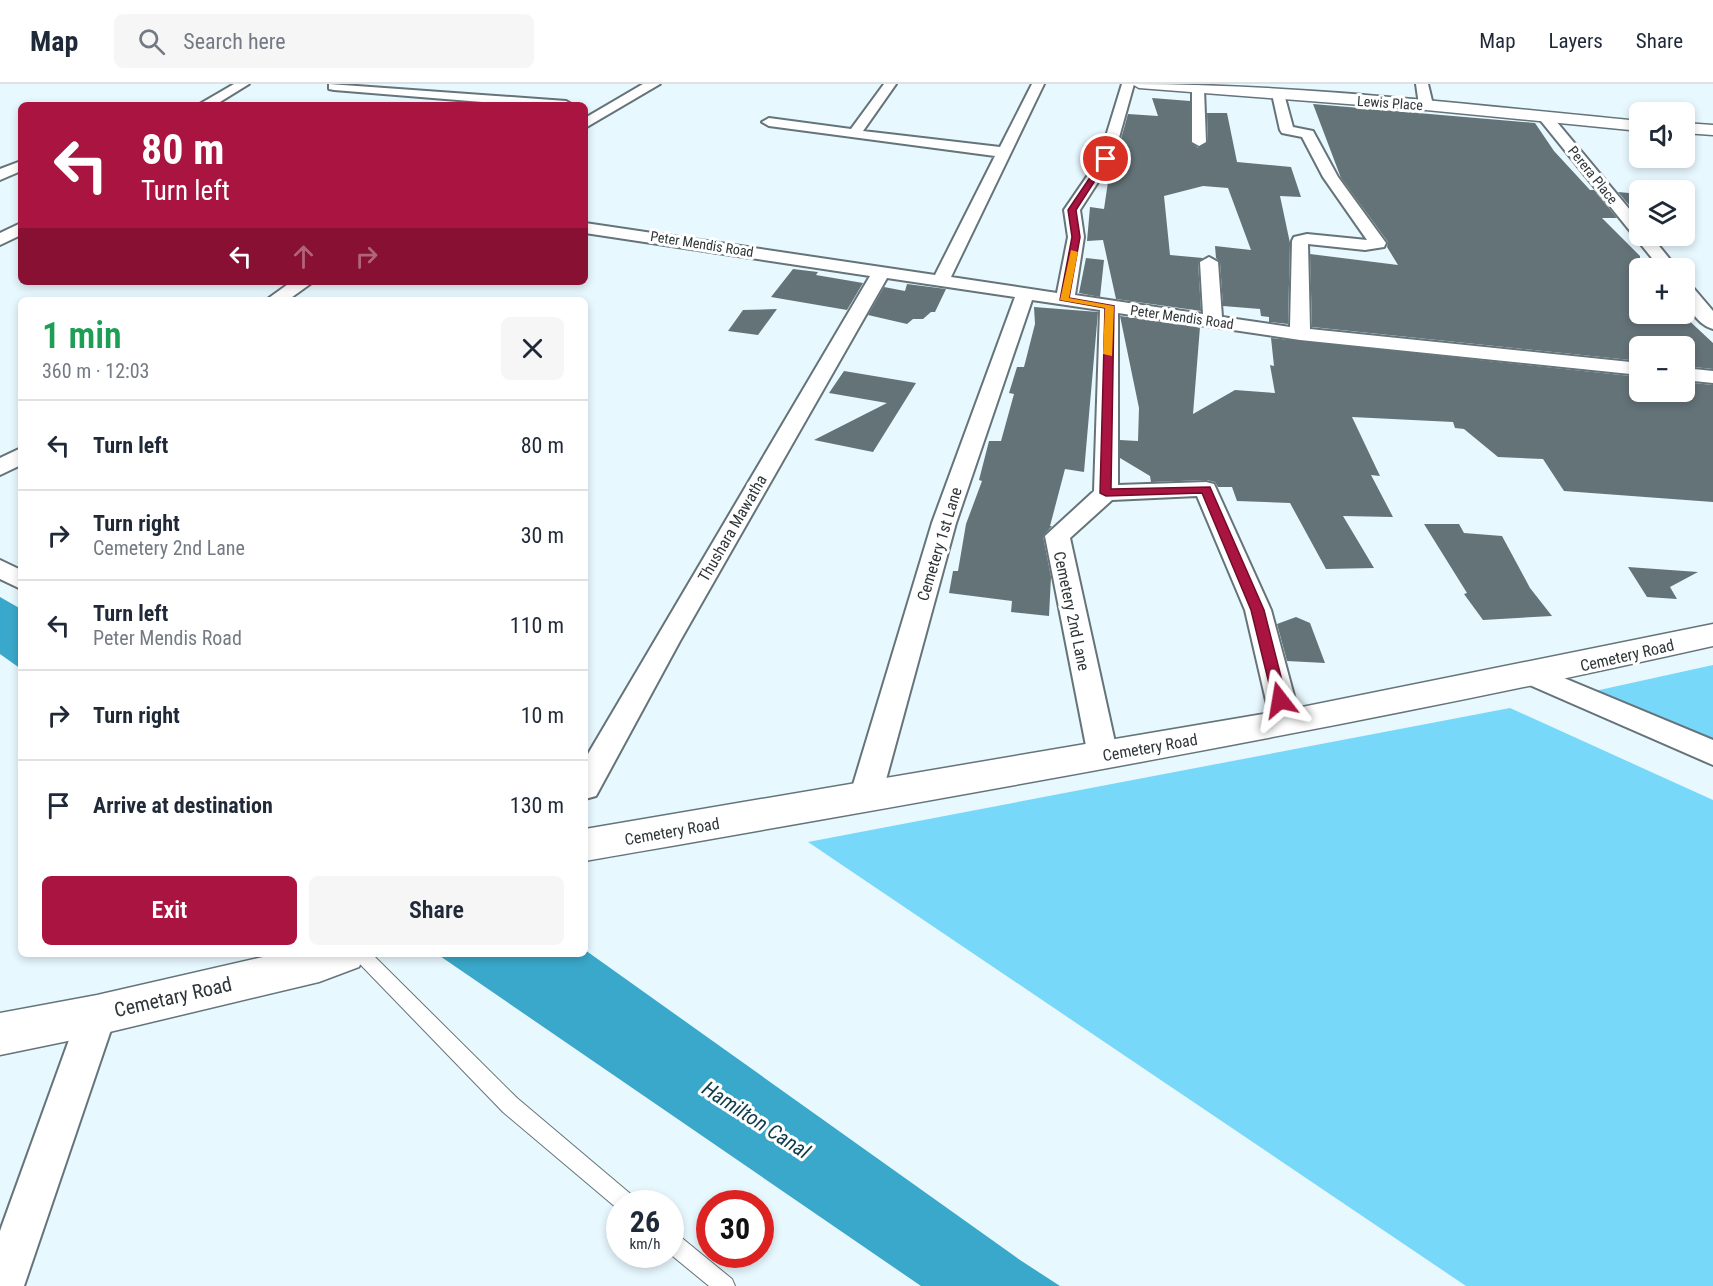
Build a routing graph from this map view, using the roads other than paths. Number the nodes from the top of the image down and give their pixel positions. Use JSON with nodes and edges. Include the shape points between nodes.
{"nodes":[{"id":1,"x":243,"y":84,"type":"edge"},
{"id":2,"x":654,"y":84,"type":"edge"},
{"id":3,"x":890,"y":84,"type":"edge"},
{"id":4,"x":1038,"y":84,"type":"edge"},
{"id":5,"x":1128,"y":84,"type":"edge"},
{"id":6,"x":1139,"y":84,"type":"edge"},
{"id":7,"x":1422,"y":84,"type":"edge"},
{"id":8,"x":334,"y":86,"type":"dead end"},
{"id":9,"x":1198,"y":89,"type":"junction"},
{"id":10,"x":1278,"y":94,"type":"junction"},
{"id":11,"x":210,"y":102,"type":"edge"},
{"id":12,"x":513,"y":102,"type":"edge"},
{"id":13,"x":1426,"y":105,"type":"junction"},
{"id":14,"x":588,"y":108,"type":"edge"},
{"id":15,"x":605,"y":110,"type":"junction"},
{"id":16,"x":1546,"y":118,"type":"junction"},
{"id":17,"x":588,"y":122,"type":"edge"},
{"id":18,"x":769,"y":122,"type":"dead end"},
{"id":19,"x":1629,"y":125,"type":"edge"},
{"id":20,"x":1695,"y":129,"type":"edge"},
{"id":21,"x":1713,"y":130,"type":"edge"},
{"id":22,"x":855,"y":133,"type":"junction"},
{"id":23,"x":1199,"y":142,"type":"dead end"},
{"id":24,"x":1005,"y":152,"type":"junction"},
{"id":25,"x":18,"y":159,"type":"edge"},
{"id":26,"x":0,"y":175,"type":"edge"},
{"id":27,"x":1629,"y":219,"type":"edge"},
{"id":28,"x":588,"y":228,"type":"edge"},
{"id":29,"x":18,"y":230,"type":"edge"},
{"id":30,"x":0,"y":240,"type":"edge"},
{"id":31,"x":1651,"y":246,"type":"edge"},
{"id":32,"x":1661,"y":258,"type":"edge"},
{"id":33,"x":1209,"y":262,"type":"dead end"},
{"id":34,"x":882,"y":271,"type":"junction"},
{"id":35,"x":941,"y":280,"type":"junction"},
{"id":36,"x":299,"y":285,"type":"edge"},
{"id":37,"x":1025,"y":294,"type":"junction"},
{"id":38,"x":280,"y":297,"type":"edge"},
{"id":39,"x":1065,"y":300,"type":"junction"},
{"id":40,"x":1695,"y":301,"type":"edge"},
{"id":41,"x":1109,"y":306,"type":"junction"},
{"id":42,"x":1214,"y":321,"type":"junction"},
{"id":43,"x":1713,"y":323,"type":"edge"},
{"id":44,"x":1300,"y":334,"type":"junction"},
{"id":45,"x":1629,"y":368,"type":"edge"},
{"id":46,"x":1695,"y":375,"type":"edge"},
{"id":47,"x":1713,"y":377,"type":"edge"},
{"id":48,"x":18,"y":457,"type":"edge"},
{"id":49,"x":0,"y":468,"type":"edge"},
{"id":50,"x":1106,"y":493,"type":"junction"},
{"id":51,"x":0,"y":568,"type":"edge"},
{"id":52,"x":18,"y":579,"type":"edge"},
{"id":53,"x":1713,"y":635,"type":"edge"},
{"id":54,"x":1535,"y":676,"type":"junction"},
{"id":55,"x":1286,"y":722,"type":"junction"},
{"id":56,"x":1713,"y":753,"type":"edge"},
{"id":57,"x":1103,"y":756,"type":"junction"},
{"id":58,"x":588,"y":782,"type":"edge"},
{"id":59,"x":865,"y":798,"type":"junction"},
{"id":60,"x":588,"y":844,"type":"edge"},
{"id":61,"x":336,"y":957,"type":"edge"},
{"id":62,"x":364,"y":957,"type":"edge"},
{"id":63,"x":97,"y":1015,"type":"junction"},
{"id":64,"x":0,"y":1034,"type":"edge"},
{"id":65,"x":611,"y":1190,"type":"edge"},
{"id":66,"x":684,"y":1252,"type":"edge"},
{"id":67,"x":2,"y":1286,"type":"edge"},
{"id":68,"x":724,"y":1286,"type":"edge"}],
"edges":[{"from":1,"to":11,"type":"street"},
{"from":2,"to":15,"type":"street"},
{"from":3,"to":22,"type":"street"},
{"from":4,"to":24,"type":"street"},
{"from":5,"to":39,"type":"street","via":[[1106,159],[1072,210],[1076,237]]},
{"from":6,"to":9,"type":"street","name":"Lewis Place"},
{"from":7,"to":13,"type":"street"},
{"from":8,"to":12,"type":"street"},
{"from":9,"to":10,"type":"street","name":"Lewis Place"},
{"from":9,"to":23,"type":"street"},
{"from":10,"to":13,"type":"street","name":"Lewis Place"},
{"from":10,"to":44,"type":"street","via":[[1287,130],[1308,134],[1317,158],[1378,243],[1300,241]]},
{"from":13,"to":16,"type":"street","name":"Lewis Place"},
{"from":14,"to":15,"type":"street"},
{"from":15,"to":17,"type":"street"},
{"from":16,"to":19,"type":"street","name":"Lewis Place"},
{"from":16,"to":27,"type":"street","name":"Perera Place"},
{"from":18,"to":22,"type":"street"},
{"from":20,"to":21,"type":"street"},
{"from":22,"to":24,"type":"street","via":[[942,148]]},
{"from":24,"to":35,"type":"street"},
{"from":25,"to":26,"type":"street"},
{"from":28,"to":34,"type":"street","name":"Peter Mendis Road"},
{"from":29,"to":30,"type":"street"},
{"from":31,"to":32,"type":"street","name":"Perera Place"},
{"from":33,"to":42,"type":"street"},
{"from":34,"to":35,"type":"street","name":"Peter Mendis Road"},
{"from":34,"to":58,"type":"street","name":"Thushara Mawatha"},
{"from":35,"to":37,"type":"street","name":"Peter Mendis Road"},
{"from":36,"to":38,"type":"street"},
{"from":37,"to":39,"type":"street","name":"Peter Mendis Road"},
{"from":37,"to":59,"type":"street","name":"Cemetery 1st Lane","via":[[944,522]]},
{"from":39,"to":41,"type":"street","name":"Peter Mendis Road"},
{"from":40,"to":43,"type":"street"},
{"from":41,"to":42,"type":"street","name":"Peter Mendis Road"},
{"from":41,"to":50,"type":"street"},
{"from":42,"to":44,"type":"street","name":"Peter Mendis Road"},
{"from":44,"to":45,"type":"street","name":"Peter Mendis Road"},
{"from":46,"to":47,"type":"street"},
{"from":48,"to":49,"type":"street"},
{"from":50,"to":55,"type":"street","via":[[1206,489],[1258,610]]},
{"from":50,"to":57,"type":"street","name":"Cemetery 2nd Lane","via":[[1057,536]]},
{"from":51,"to":52,"type":"street"},
{"from":53,"to":54,"type":"street","name":"Cemetery Road"},
{"from":54,"to":55,"type":"street","name":"Cemetery Road"},
{"from":54,"to":56,"type":"street"},
{"from":55,"to":57,"type":"street","name":"Cemetery Road"},
{"from":57,"to":59,"type":"street","name":"Cemetery Road"},
{"from":59,"to":60,"type":"street","name":"Cemetery Road"},
{"from":61,"to":63,"type":"street","name":"Cemetary Road"},
{"from":62,"to":65,"type":"lane","via":[[510,1105]]},
{"from":63,"to":64,"type":"street","name":"Cemetary Road"},
{"from":63,"to":67,"type":"street"},
{"from":66,"to":68,"type":"lane"}]}
